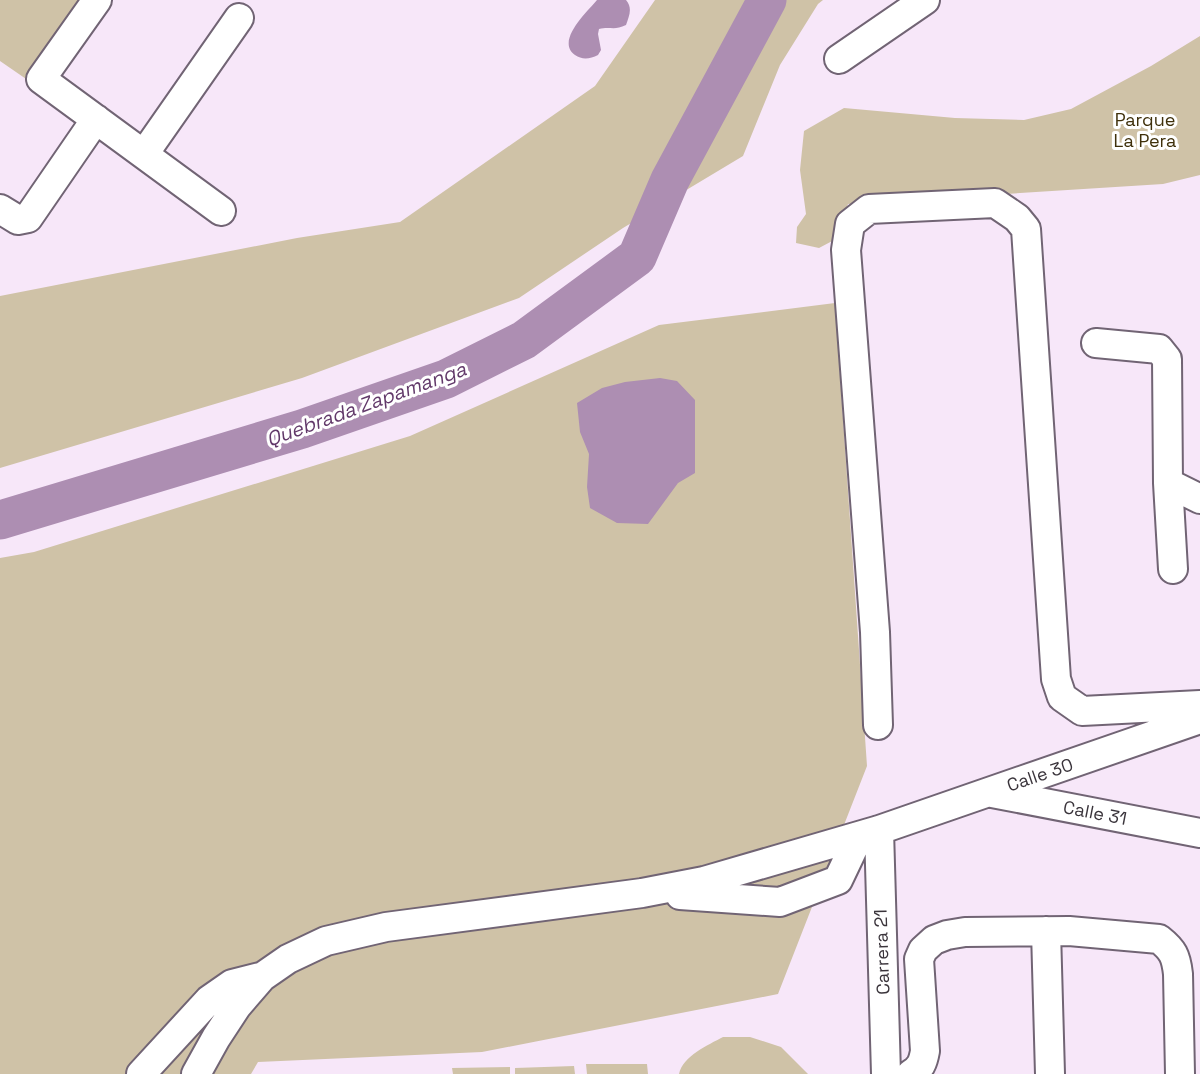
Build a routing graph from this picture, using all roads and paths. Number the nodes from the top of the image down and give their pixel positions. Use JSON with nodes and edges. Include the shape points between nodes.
{"nodes":[{"id":1,"x":97,"y":0,"type":"edge"},
{"id":2,"x":925,"y":0,"type":"edge"},
{"id":3,"x":238,"y":18,"type":"dead end"},
{"id":4,"x":839,"y":59,"type":"dead end"},
{"id":5,"x":96,"y":119,"type":"junction"},
{"id":6,"x":144,"y":154,"type":"junction"},
{"id":7,"x":0,"y":209,"type":"edge"},
{"id":8,"x":222,"y":211,"type":"dead end"},
{"id":9,"x":1096,"y":343,"type":"dead end"},
{"id":10,"x":1168,"y":483,"type":"junction"},
{"id":11,"x":1200,"y":499,"type":"edge"},
{"id":12,"x":1173,"y":569,"type":"dead end"},
{"id":13,"x":1200,"y":705,"type":"edge"},
{"id":14,"x":1200,"y":719,"type":"edge"},
{"id":15,"x":878,"y":725,"type":"dead end"},
{"id":16,"x":990,"y":793,"type":"junction"},
{"id":17,"x":869,"y":833,"type":"junction"},
{"id":18,"x":1200,"y":833,"type":"edge"},
{"id":19,"x":642,"y":892,"type":"junction"},
{"id":20,"x":1046,"y":931,"type":"junction"},
{"id":21,"x":1188,"y":961,"type":"edge"},
{"id":22,"x":262,"y":977,"type":"junction"},
{"id":23,"x":141,"y":1074,"type":"edge"},
{"id":24,"x":196,"y":1074,"type":"edge"},
{"id":25,"x":885,"y":1074,"type":"edge"},
{"id":26,"x":911,"y":1074,"type":"edge"},
{"id":27,"x":1050,"y":1074,"type":"edge"},
{"id":28,"x":1180,"y":1074,"type":"edge"}],
"edges":[{"from":1,"to":5,"type":"street","via":[[41,79]]},
{"from":2,"to":4,"type":"street"},
{"from":3,"to":6,"type":"street"},
{"from":5,"to":6,"type":"street"},
{"from":5,"to":7,"type":"street","via":[[28,218],[18,220]]},
{"from":6,"to":8,"type":"street"},
{"from":9,"to":10,"type":"street","via":[[1159,349],[1167,359]]},
{"from":10,"to":11,"type":"street"},
{"from":10,"to":12,"type":"street"},
{"from":13,"to":15,"type":"street","via":[[1082,711],[1062,697],[1056,679],[1026,229],[995,203],[869,209],[850,224],[846,250],[875,632]]},
{"from":14,"to":16,"type":"street","name":"Calle 30"},
{"from":16,"to":17,"type":"street","name":"Calle 30"},
{"from":16,"to":18,"type":"street","name":"Calle 31"},
{"from":17,"to":19,"type":"street","name":"Calle 30","via":[[704,880]]},
{"from":17,"to":19,"type":"street","via":[[838,880],[780,902]]},
{"from":17,"to":25,"type":"street","name":"Carrera 21"},
{"from":19,"to":22,"type":"street","via":[[386,927],[326,941]]},
{"from":20,"to":21,"type":"street","via":[[1159,939]]},
{"from":20,"to":26,"type":"street","via":[[965,932],[934,940],[923,950],[919,959],[925,1051],[923,1062]]},
{"from":20,"to":27,"type":"street"},
{"from":21,"to":28,"type":"street"},
{"from":22,"to":23,"type":"street","via":[[232,984],[209,1000]]},
{"from":22,"to":24,"type":"street","via":[[237,1006]]}]}
